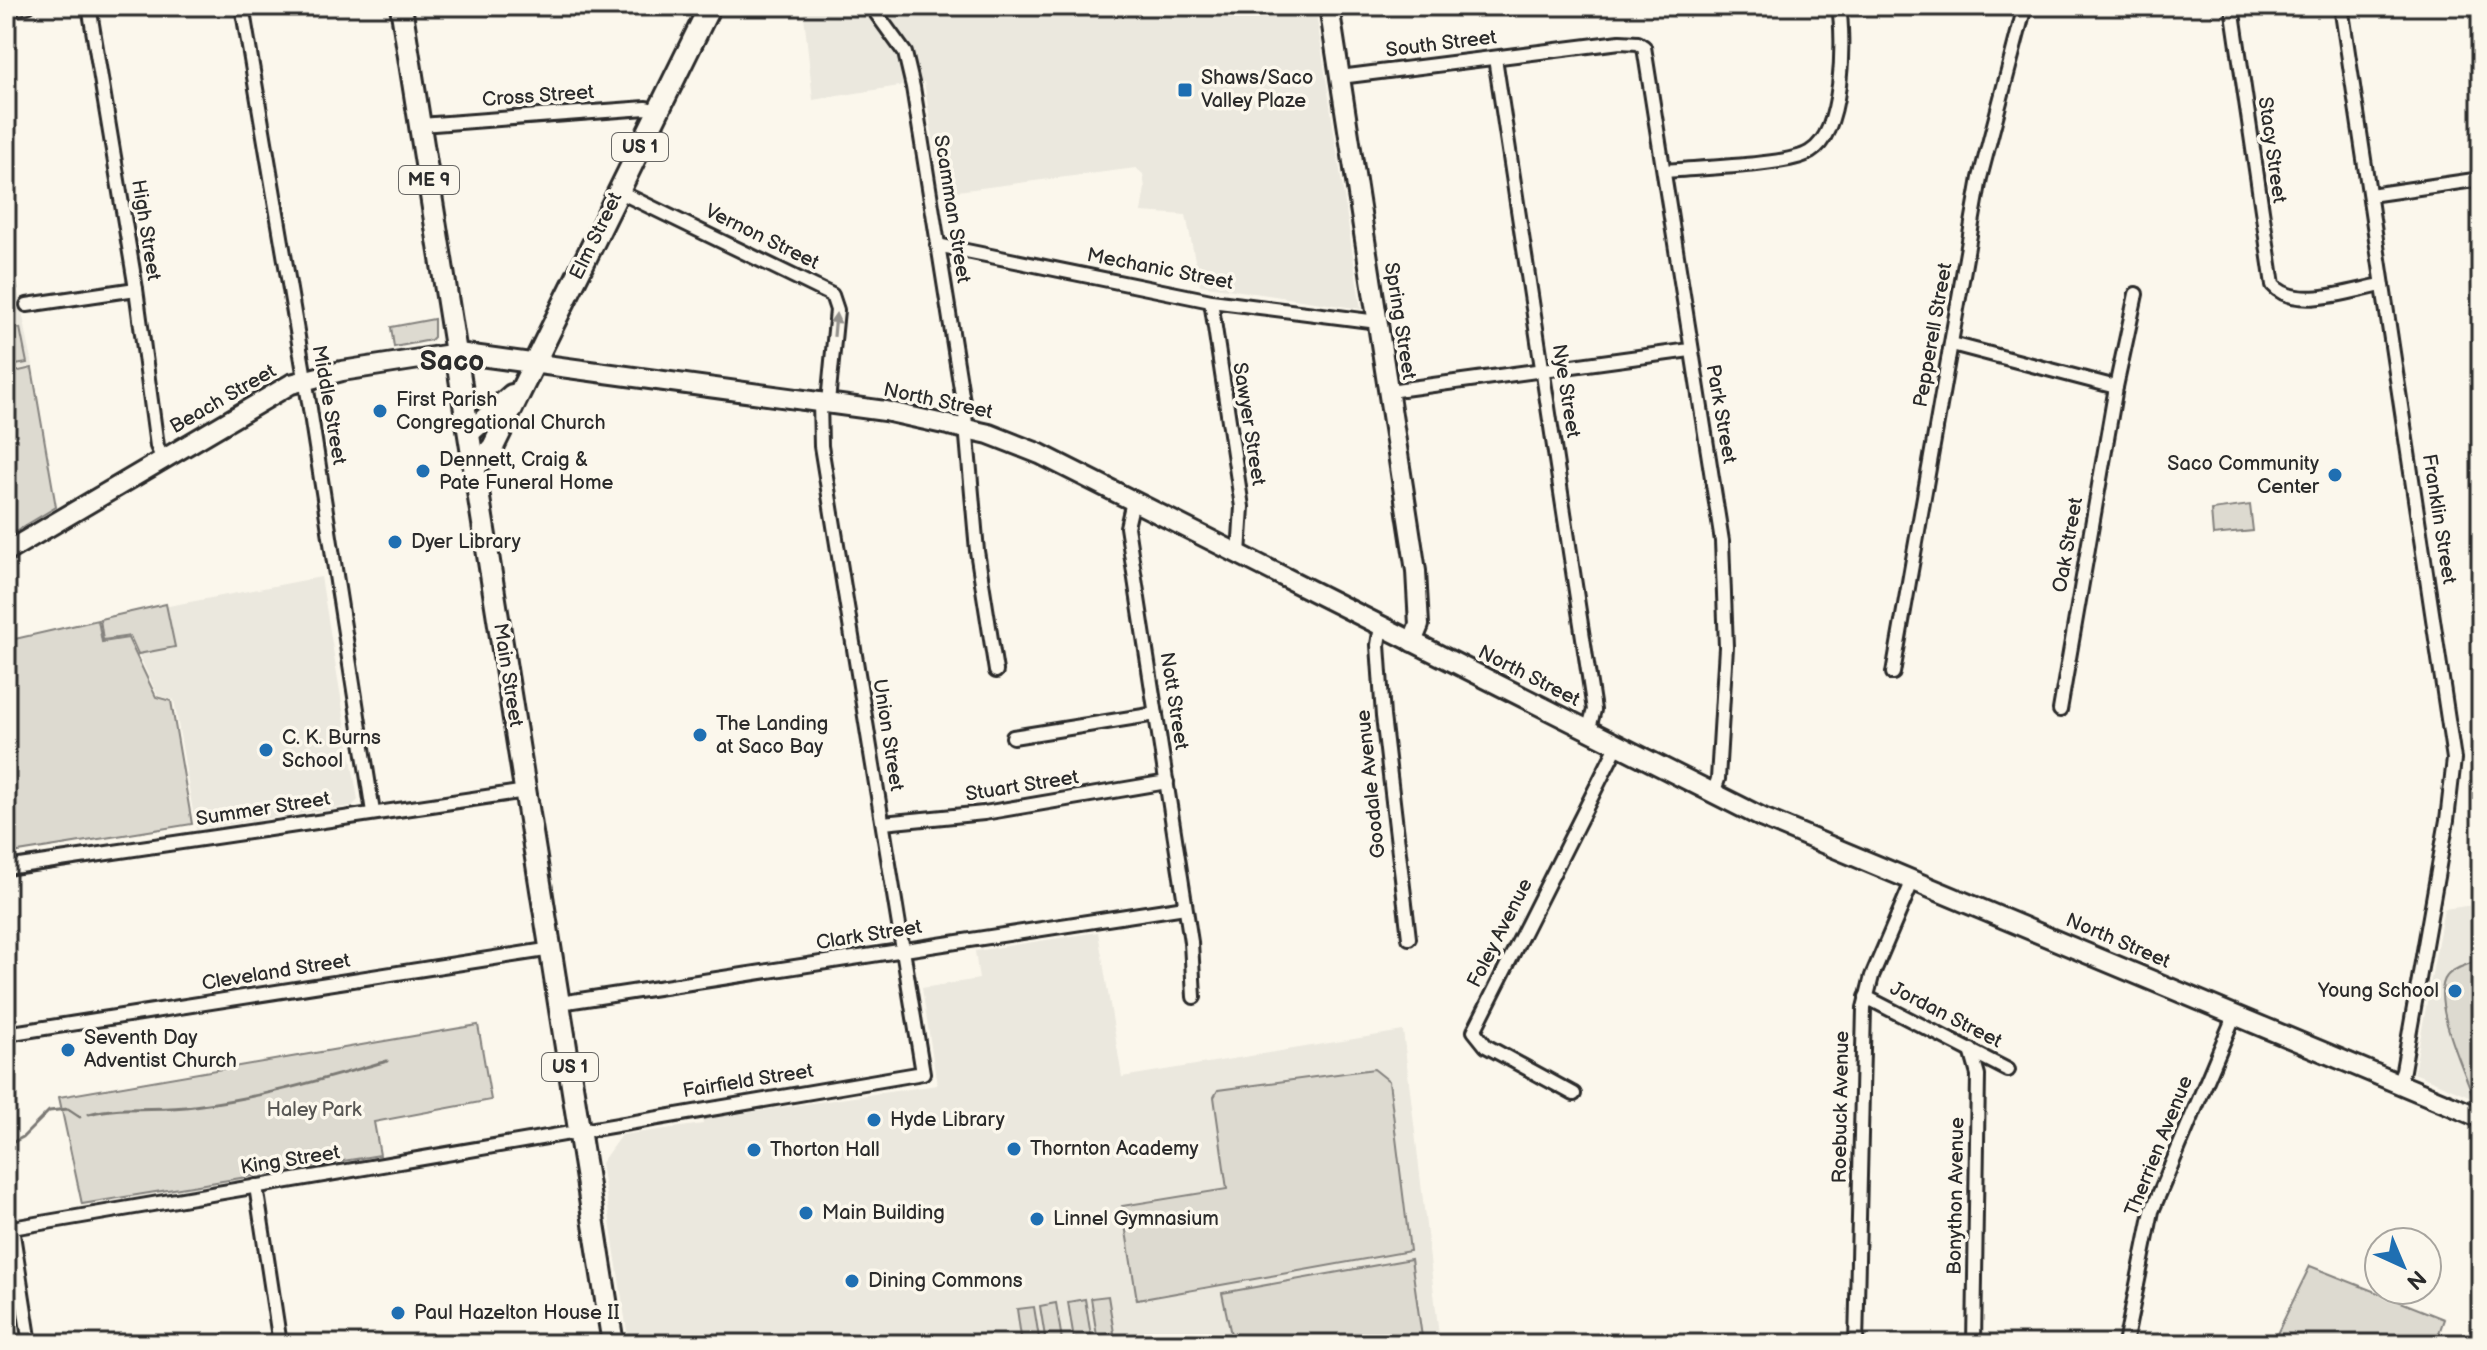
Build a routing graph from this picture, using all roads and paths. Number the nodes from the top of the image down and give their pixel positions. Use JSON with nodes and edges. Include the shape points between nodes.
{"nodes":[{"id":1,"x":28,"y":6,"type":"edge"},
{"id":2,"x":89,"y":6,"type":"edge"},
{"id":3,"x":242,"y":6,"type":"edge"},
{"id":4,"x":401,"y":6,"type":"edge"},
{"id":5,"x":710,"y":6,"type":"edge"},
{"id":6,"x":871,"y":6,"type":"edge"},
{"id":7,"x":1329,"y":6,"type":"edge"},
{"id":8,"x":1839,"y":6,"type":"edge"},
{"id":9,"x":2025,"y":6,"type":"edge"},
{"id":10,"x":2232,"y":6,"type":"edge"},
{"id":11,"x":2341,"y":6,"type":"edge"},
{"id":12,"x":6,"y":10,"type":"edge"},
{"id":13,"x":1641,"y":44,"type":"joint"},
{"id":14,"x":1495,"y":58,"type":"junction"},
{"id":15,"x":1340,"y":77,"type":"junction"},
{"id":16,"x":658,"y":111,"type":"junction"},
{"id":17,"x":421,"y":125,"type":"junction"},
{"id":18,"x":1664,"y":171,"type":"junction"},
{"id":19,"x":2481,"y":179,"type":"edge"},
{"id":20,"x":618,"y":191,"type":"junction"},
{"id":21,"x":2370,"y":195,"type":"junction"},
{"id":22,"x":937,"y":245,"type":"junction"},
{"id":23,"x":2382,"y":285,"type":"junction"},
{"id":24,"x":136,"y":289,"type":"junction"},
{"id":25,"x":2136,"y":294,"type":"dead end"},
{"id":26,"x":1211,"y":301,"type":"junction"},
{"id":27,"x":27,"y":305,"type":"dead end"},
{"id":28,"x":1378,"y":322,"type":"junction"},
{"id":29,"x":1952,"y":344,"type":"junction"},
{"id":30,"x":1690,"y":350,"type":"junction"},
{"id":31,"x":458,"y":353,"type":"junction"},
{"id":32,"x":1542,"y":371,"type":"junction"},
{"id":33,"x":530,"y":372,"type":"junction"},
{"id":34,"x":303,"y":379,"type":"junction"},
{"id":35,"x":2116,"y":387,"type":"junction"},
{"id":36,"x":1389,"y":391,"type":"junction"},
{"id":37,"x":824,"y":402,"type":"junction"},
{"id":38,"x":967,"y":428,"type":"junction"},
{"id":39,"x":470,"y":432,"type":"junction"},
{"id":40,"x":163,"y":460,"type":"junction"},
{"id":41,"x":476,"y":466,"type":"junction"},
{"id":42,"x":1133,"y":501,"type":"junction"},
{"id":43,"x":6,"y":552,"type":"edge"},
{"id":44,"x":1239,"y":554,"type":"junction"},
{"id":45,"x":1381,"y":626,"type":"junction"},
{"id":46,"x":1412,"y":642,"type":"junction"},
{"id":47,"x":996,"y":671,"type":"dead end"},
{"id":48,"x":1893,"y":673,"type":"dead end"},
{"id":49,"x":2060,"y":710,"type":"dead end"},
{"id":50,"x":1156,"y":714,"type":"junction"},
{"id":51,"x":1588,"y":731,"type":"junction"},
{"id":52,"x":1013,"y":737,"type":"dead end"},
{"id":53,"x":1617,"y":746,"type":"junction"},
{"id":54,"x":1167,"y":782,"type":"junction"},
{"id":55,"x":526,"y":791,"type":"junction"},
{"id":56,"x":1713,"y":794,"type":"junction"},
{"id":57,"x":373,"y":812,"type":"junction"},
{"id":58,"x":883,"y":823,"type":"junction"},
{"id":59,"x":6,"y":868,"type":"edge"},
{"id":60,"x":1913,"y":880,"type":"junction"},
{"id":61,"x":1185,"y":907,"type":"junction"},
{"id":62,"x":1409,"y":938,"type":"dead end"},
{"id":63,"x":552,"y":949,"type":"junction"},
{"id":64,"x":903,"y":950,"type":"junction"},
{"id":65,"x":1194,"y":997,"type":"dead end"},
{"id":66,"x":1866,"y":997,"type":"junction"},
{"id":67,"x":560,"y":1003,"type":"junction"},
{"id":68,"x":2235,"y":1014,"type":"junction"},
{"id":69,"x":6,"y":1034,"type":"edge"},
{"id":70,"x":1971,"y":1050,"type":"junction"},
{"id":71,"x":2008,"y":1070,"type":"dead end"},
{"id":72,"x":923,"y":1073,"type":"joint"},
{"id":73,"x":2398,"y":1083,"type":"junction"},
{"id":74,"x":1574,"y":1094,"type":"dead end"},
{"id":75,"x":2481,"y":1118,"type":"edge"},
{"id":76,"x":581,"y":1133,"type":"junction"},
{"id":77,"x":256,"y":1186,"type":"junction"},
{"id":78,"x":9,"y":1229,"type":"edge"},
{"id":79,"x":30,"y":1344,"type":"edge"},
{"id":80,"x":280,"y":1344,"type":"edge"},
{"id":81,"x":613,"y":1344,"type":"edge"},
{"id":82,"x":1856,"y":1344,"type":"edge"},
{"id":83,"x":1974,"y":1344,"type":"edge"},
{"id":84,"x":2125,"y":1344,"type":"edge"}],
"edges":[{"from":1,"to":12,"type":"street"},
{"from":2,"to":24,"type":"street","name":"High Street"},
{"from":3,"to":34,"type":"street","name":"Middle Street"},
{"from":4,"to":17,"type":"main road","name":"Main Street","number":"ME 9"},
{"from":5,"to":16,"type":"main road","name":"Elm Street","number":"US 1"},
{"from":6,"to":22,"type":"street","name":"Scamman Street","via":[[905,53]]},
{"from":7,"to":15,"type":"main road","name":"Spring Street"},
{"from":8,"to":18,"type":"street","via":[[1839,84],[1817,147],[1798,157]]},
{"from":9,"to":29,"type":"street","name":"Pepperell Street","via":[[1980,178]]},
{"from":10,"to":23,"type":"street","name":"Stacy Street","via":[[2271,278],[2283,294],[2301,298]]},
{"from":11,"to":21,"type":"street","name":"Franklin Street"},
{"from":13,"to":14,"type":"street","name":"South Street"},
{"from":13,"to":18,"type":"street","name":"Park Street"},
{"from":14,"to":15,"type":"street","name":"South Street"},
{"from":14,"to":32,"type":"street","name":"Nye Street"},
{"from":15,"to":28,"type":"main road","name":"Spring Street"},
{"from":16,"to":17,"type":"street","name":"Cross Street"},
{"from":16,"to":20,"type":"main road","name":"Elm Street","number":"US 1"},
{"from":17,"to":31,"type":"main road","name":"Main Street","number":"ME 9"},
{"from":18,"to":30,"type":"street","name":"Park Street"},
{"from":19,"to":21,"type":"street"},
{"from":20,"to":33,"type":"main road","name":"Elm Street","number":"US 1"},
{"from":37,"to":20,"type":"street","name":"Vernon Street","one_way":true,"via":[[837,310],[832,295]]},
{"from":21,"to":23,"type":"street","name":"Franklin Street"},
{"from":22,"to":26,"type":"street","name":"Mechanic Street"},
{"from":22,"to":38,"type":"street","name":"Scamman Street"},
{"from":23,"to":73,"type":"street","name":"Franklin Street","via":[[2454,759],[2442,852]]},
{"from":24,"to":27,"type":"street"},
{"from":24,"to":40,"type":"street","name":"High Street"},
{"from":25,"to":35,"type":"street","name":"Oak Street"},
{"from":26,"to":28,"type":"street","name":"Mechanic Street"},
{"from":26,"to":44,"type":"street","name":"Sawyer Street","via":[[1242,507]]},
{"from":28,"to":36,"type":"main road","name":"Spring Street"},
{"from":29,"to":35,"type":"street"},
{"from":29,"to":48,"type":"street","name":"Pepperell Street"},
{"from":30,"to":32,"type":"street"},
{"from":30,"to":56,"type":"street","name":"Park Street","via":[[1725,587],[1725,661]]},
{"from":31,"to":33,"type":"main road","name":"Beach Street"},
{"from":31,"to":34,"type":"main road","name":"Beach Street"},
{"from":31,"to":39,"type":"main road","name":"Main Street"},
{"from":32,"to":36,"type":"street"},
{"from":32,"to":51,"type":"street","name":"Nye Street","via":[[1594,710]]},
{"from":33,"to":37,"type":"main road","name":"North Street"},
{"from":33,"to":39,"type":"main road","name":"Elm Street","number":"US 1"},
{"from":33,"to":41,"type":"main road","name":"Elm Street","number":"US 1","via":[[493,447]]},
{"from":34,"to":40,"type":"main road","name":"Beach Street"},
{"from":34,"to":57,"type":"street","name":"Middle Street"},
{"from":35,"to":49,"type":"street","name":"Oak Street"},
{"from":36,"to":46,"type":"main road","name":"Spring Street","via":[[1418,590],[1419,625]]},
{"from":37,"to":38,"type":"main road","name":"North Street"},
{"from":37,"to":58,"type":"street","name":"Union Street","via":[[821,446]]},
{"from":38,"to":42,"type":"main road","name":"North Street","via":[[1023,446]]},
{"from":38,"to":47,"type":"street","name":"Scamman Street","via":[[975,537]]},
{"from":39,"to":41,"type":"main road","name":"Main Street","number":"US 1"},
{"from":40,"to":43,"type":"main road","name":"Beach Street"},
{"from":41,"to":55,"type":"main road","name":"Main Street","number":"US 1"},
{"from":42,"to":44,"type":"main road","name":"North Street"},
{"from":42,"to":50,"type":"street","name":"Nott Street","via":[[1127,527]]},
{"from":44,"to":45,"type":"main road","name":"North Street"},
{"from":45,"to":46,"type":"main road","name":"North Street"},
{"from":45,"to":62,"type":"street","name":"Goodale Avenue","via":[[1383,716]]},
{"from":46,"to":51,"type":"main road","name":"North Street"},
{"from":50,"to":52,"type":"street"},
{"from":50,"to":54,"type":"street","name":"Nott Street"},
{"from":51,"to":53,"type":"main road","name":"North Street"},
{"from":53,"to":56,"type":"main road","name":"North Street"},
{"from":53,"to":74,"type":"street","name":"Foley Avenue","via":[[1474,1031],[1486,1046]]},
{"from":54,"to":58,"type":"street","name":"Stuart Street","via":[[984,813]]},
{"from":54,"to":61,"type":"street","name":"Nott Street"},
{"from":55,"to":57,"type":"street","name":"Summer Street"},
{"from":55,"to":63,"type":"main road","name":"Main Street","number":"US 1"},
{"from":56,"to":60,"type":"main road","name":"North Street"},
{"from":57,"to":59,"type":"street","name":"Summer Street"},
{"from":58,"to":64,"type":"street","name":"Union Street"},
{"from":60,"to":66,"type":"street","name":"Roebuck Avenue"},
{"from":60,"to":68,"type":"main road","name":"North Street"},
{"from":61,"to":64,"type":"street","name":"Clark Street"},
{"from":61,"to":65,"type":"street","name":"Nott Street"},
{"from":63,"to":67,"type":"main road","name":"Main Street","number":"US 1"},
{"from":63,"to":69,"type":"street","name":"Cleveland Street"},
{"from":64,"to":67,"type":"street","name":"Clark Street"},
{"from":64,"to":72,"type":"street","name":"Union Street"},
{"from":66,"to":70,"type":"street","name":"Jordan Street"},
{"from":66,"to":82,"type":"street","name":"Roebuck Avenue"},
{"from":67,"to":76,"type":"main road","name":"Main Street","number":"US 1"},
{"from":68,"to":73,"type":"main road","name":"North Street"},
{"from":68,"to":84,"type":"street","name":"Therrien Avenue","via":[[2152,1211]]},
{"from":70,"to":71,"type":"street","name":"Jordan Street"},
{"from":70,"to":83,"type":"street","name":"Bonython Avenue","via":[[1978,1075]]},
{"from":72,"to":76,"type":"street","name":"Fairfield Street"},
{"from":73,"to":75,"type":"main road","name":"North Street"},
{"from":76,"to":77,"type":"street","name":"King Street"},
{"from":76,"to":81,"type":"main road","name":"Main Street","number":"US 1"},
{"from":77,"to":78,"type":"street","name":"King Street"},
{"from":77,"to":80,"type":"street"},
{"from":78,"to":79,"type":"street"}]}
